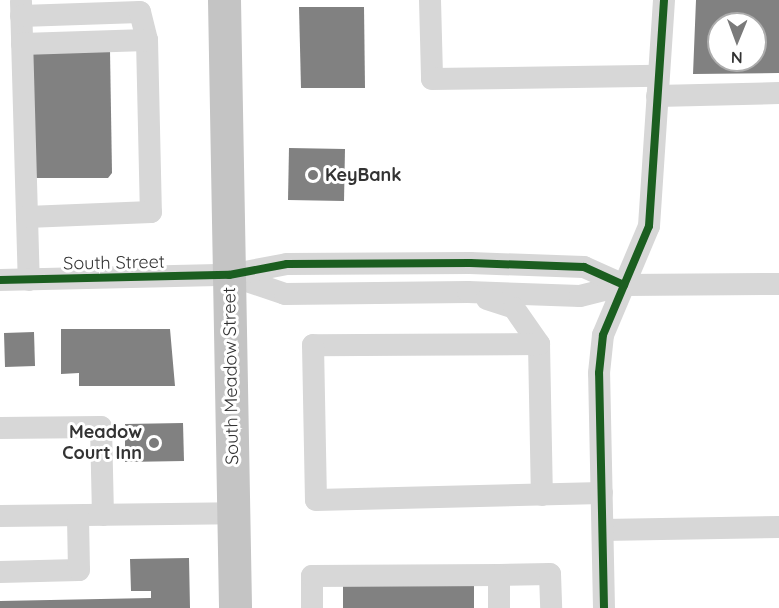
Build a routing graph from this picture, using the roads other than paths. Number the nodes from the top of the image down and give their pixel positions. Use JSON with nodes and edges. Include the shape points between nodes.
{"nodes":[{"id":1,"x":224,"y":0,"type":"edge"},
{"id":2,"x":430,"y":0,"type":"edge"},
{"id":3,"x":664,"y":0,"type":"edge"},
{"id":4,"x":143,"y":6,"type":"edge"},
{"id":5,"x":21,"y":8,"type":"edge"},
{"id":6,"x":147,"y":40,"type":"junction"},
{"id":7,"x":22,"y":44,"type":"junction"},
{"id":8,"x":657,"y":86,"type":"junction"},
{"id":9,"x":779,"y":93,"type":"edge"},
{"id":10,"x":27,"y":217,"type":"junction"},
{"id":11,"x":229,"y":275,"type":"junction"},
{"id":12,"x":0,"y":280,"type":"edge"},
{"id":13,"x":29,"y":280,"type":"junction"},
{"id":14,"x":779,"y":284,"type":"edge"},
{"id":15,"x":624,"y":285,"type":"junction"},
{"id":16,"x":468,"y":292,"type":"junction"},
{"id":17,"x":539,"y":344,"type":"junction"},
{"id":18,"x":0,"y":428,"type":"edge"},
{"id":19,"x":602,"y":493,"type":"junction"},
{"id":20,"x":542,"y":495,"type":"junction"},
{"id":21,"x":234,"y":513,"type":"junction"},
{"id":22,"x":103,"y":515,"type":"junction"},
{"id":23,"x":0,"y":516,"type":"edge"},
{"id":24,"x":78,"y":516,"type":"junction"},
{"id":25,"x":779,"y":527,"type":"edge"},
{"id":26,"x":603,"y":530,"type":"junction"},
{"id":27,"x":0,"y":572,"type":"edge"},
{"id":28,"x":499,"y":575,"type":"junction"},
{"id":29,"x":235,"y":608,"type":"edge"},
{"id":30,"x":312,"y":608,"type":"edge"},
{"id":31,"x":499,"y":608,"type":"edge"},
{"id":32,"x":551,"y":608,"type":"edge"},
{"id":33,"x":604,"y":608,"type":"edge"}],
"edges":[{"from":1,"to":11,"type":"highway","name":"South Meadow Street"},
{"from":2,"to":8,"type":"street","via":[[432,79]]},
{"from":3,"to":8,"type":"street"},
{"from":4,"to":5,"type":"street"},
{"from":4,"to":6,"type":"street"},
{"from":5,"to":7,"type":"street"},
{"from":6,"to":7,"type":"street"},
{"from":6,"to":10,"type":"street","via":[[151,212]]},
{"from":7,"to":10,"type":"street"},
{"from":8,"to":9,"type":"street"},
{"from":8,"to":15,"type":"street","via":[[649,226]]},
{"from":10,"to":13,"type":"street"},
{"from":11,"to":13,"type":"street","name":"South Street"},
{"from":11,"to":15,"type":"street","via":[[286,264],[539,263],[584,267]]},
{"from":11,"to":16,"type":"street","via":[[285,294]]},
{"from":11,"to":21,"type":"highway","name":"South Meadow Street"},
{"from":12,"to":13,"type":"street","name":"South Street"},
{"from":14,"to":15,"type":"street"},
{"from":15,"to":16,"type":"street","via":[[580,296]]},
{"from":15,"to":19,"type":"street","via":[[603,335],[599,373]]},
{"from":16,"to":17,"type":"street","via":[[514,308]]},
{"from":17,"to":20,"type":"street"},
{"from":17,"to":20,"type":"street","via":[[313,345],[316,500]]},
{"from":18,"to":22,"type":"street","via":[[101,427]]},
{"from":19,"to":20,"type":"street"},
{"from":19,"to":26,"type":"street"},
{"from":21,"to":22,"type":"street"},
{"from":21,"to":29,"type":"highway","name":"South Meadow Street"},
{"from":22,"to":24,"type":"street"},
{"from":23,"to":24,"type":"street"},
{"from":24,"to":27,"type":"street","via":[[79,570]]},
{"from":25,"to":26,"type":"street"},
{"from":26,"to":33,"type":"street"},
{"from":28,"to":30,"type":"street","via":[[312,576]]},
{"from":28,"to":31,"type":"street"},
{"from":28,"to":32,"type":"street","via":[[550,574]]}]}
